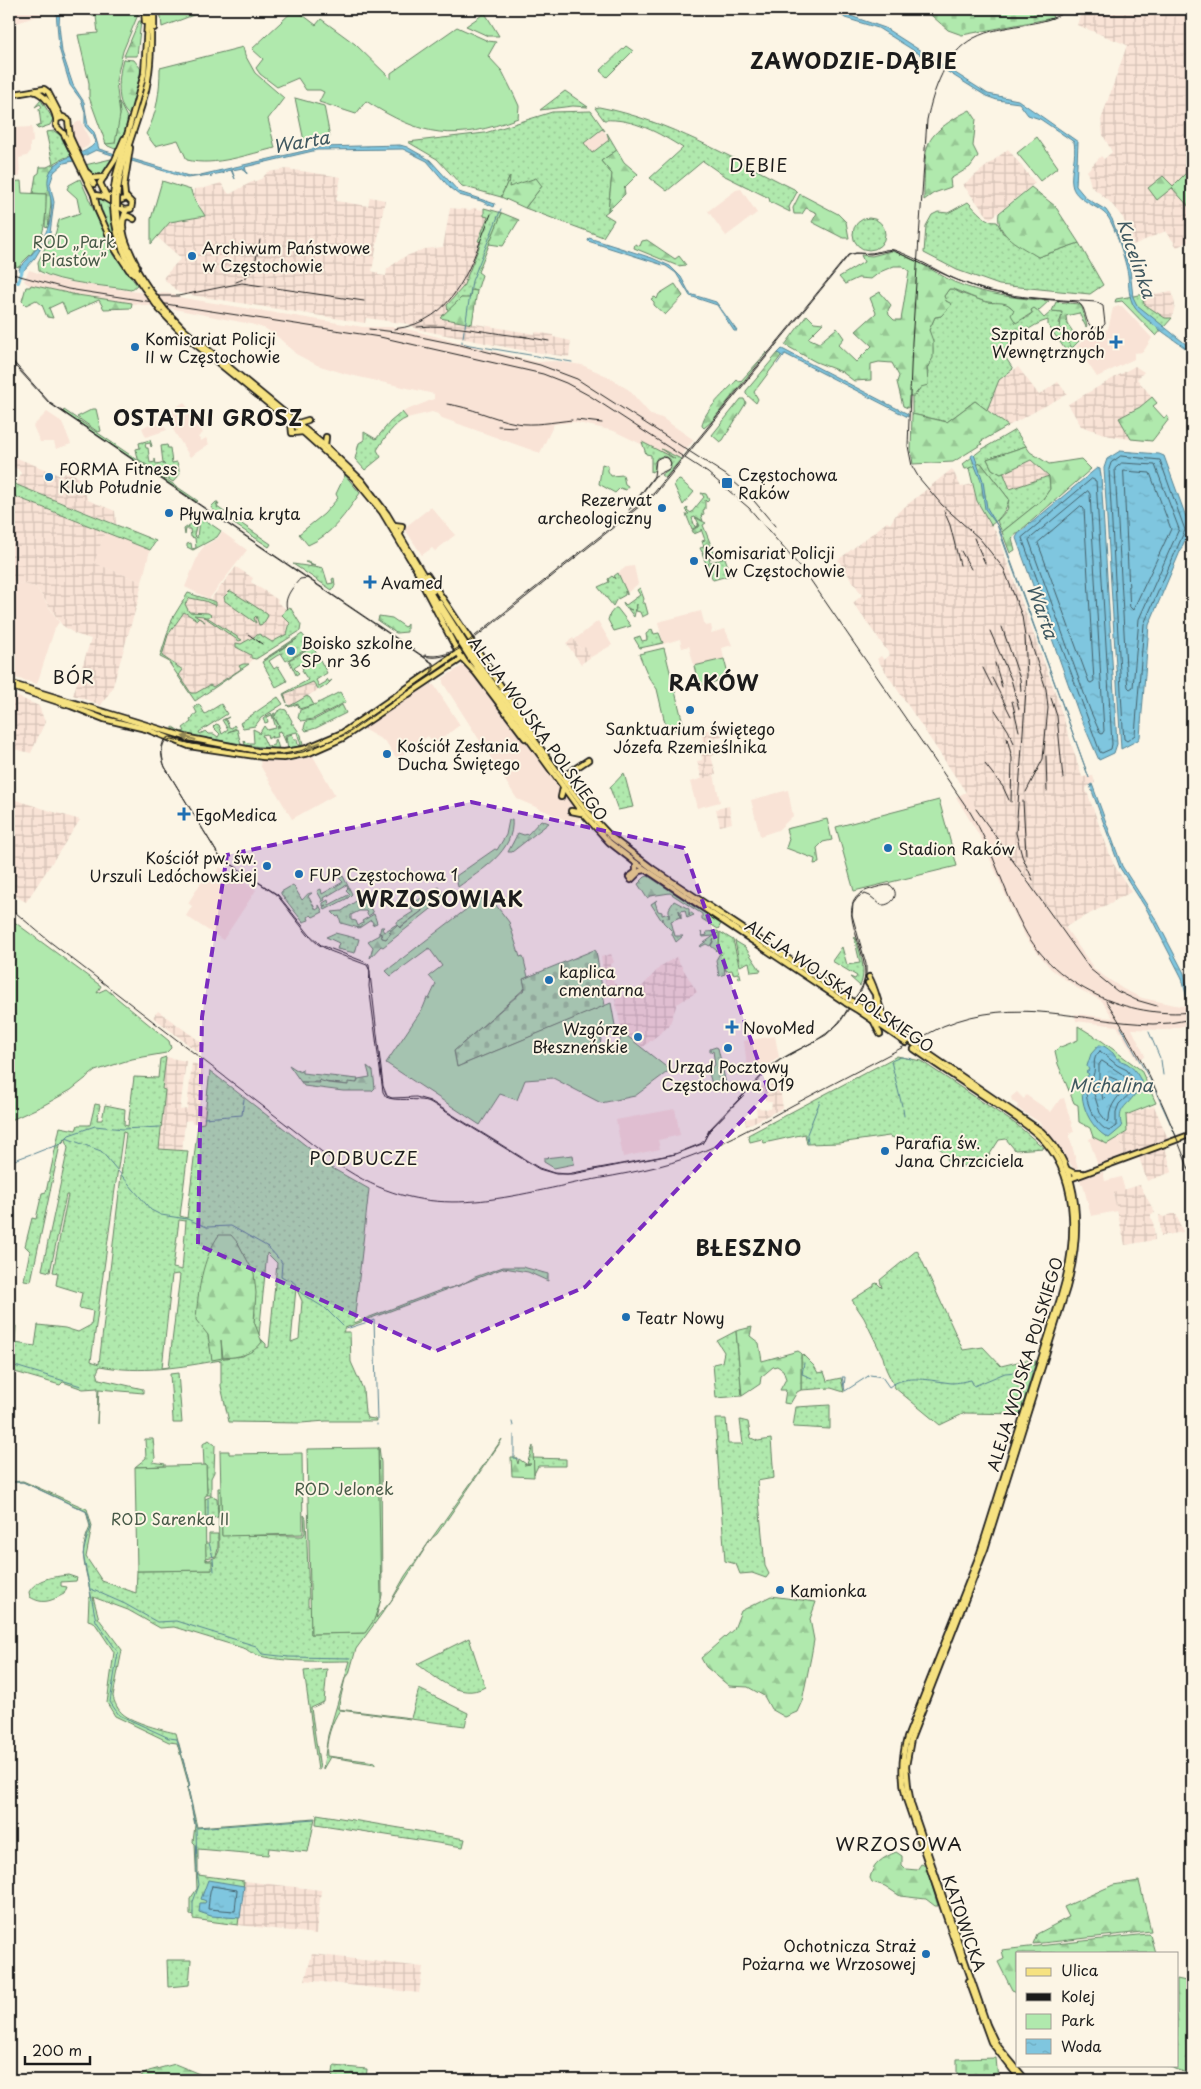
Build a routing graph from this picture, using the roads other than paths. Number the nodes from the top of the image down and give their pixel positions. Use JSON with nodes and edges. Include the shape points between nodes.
{"nodes":[{"id":1,"x":149,"y":9,"type":"edge"},
{"id":2,"x":9,"y":94,"type":"edge"},
{"id":3,"x":136,"y":117,"type":"junction"},
{"id":4,"x":59,"y":118,"type":"junction"},
{"id":5,"x":68,"y":126,"type":"junction"},
{"id":6,"x":61,"y":129,"type":"junction"},
{"id":7,"x":74,"y":153,"type":"junction"},
{"id":8,"x":124,"y":153,"type":"junction"},
{"id":9,"x":121,"y":161,"type":"junction"},
{"id":10,"x":79,"y":163,"type":"junction"},
{"id":11,"x":85,"y":170,"type":"junction"},
{"id":12,"x":104,"y":177,"type":"junction"},
{"id":13,"x":100,"y":183,"type":"junction"},
{"id":14,"x":93,"y":186,"type":"junction"},
{"id":15,"x":94,"y":195,"type":"junction"},
{"id":16,"x":127,"y":198,"type":"junction"},
{"id":17,"x":126,"y":211,"type":"junction"},
{"id":18,"x":124,"y":218,"type":"junction"},
{"id":19,"x":134,"y":219,"type":"dead end"},
{"id":20,"x":136,"y":274,"type":"junction"},
{"id":21,"x":174,"y":324,"type":"junction"},
{"id":22,"x":308,"y":420,"type":"dead end"},
{"id":23,"x":297,"y":423,"type":"junction"},
{"id":24,"x":326,"y":437,"type":"dead end"},
{"id":25,"x":325,"y":446,"type":"junction"},
{"id":26,"x":393,"y":526,"type":"junction"},
{"id":27,"x":398,"y":535,"type":"junction"},
{"id":28,"x":417,"y":567,"type":"junction"},
{"id":29,"x":465,"y":633,"type":"junction"},
{"id":30,"x":450,"y":635,"type":"junction"},
{"id":31,"x":474,"y":646,"type":"junction"},
{"id":32,"x":461,"y":657,"type":"junction"},
{"id":33,"x":482,"y":658,"type":"junction"},
{"id":34,"x":470,"y":667,"type":"junction"},
{"id":35,"x":9,"y":682,"type":"edge"},
{"id":36,"x":9,"y":686,"type":"edge"},
{"id":37,"x":541,"y":752,"type":"junction"},
{"id":38,"x":588,"y":760,"type":"dead end"},
{"id":39,"x":565,"y":786,"type":"junction"},
{"id":40,"x":561,"y":797,"type":"dead end"},
{"id":41,"x":571,"y":811,"type":"dead end"},
{"id":42,"x":582,"y":813,"type":"junction"},
{"id":43,"x":636,"y":864,"type":"junction"},
{"id":44,"x":646,"y":870,"type":"junction"},
{"id":45,"x":869,"y":977,"type":"dead end"},
{"id":46,"x":873,"y":987,"type":"junction"},
{"id":47,"x":864,"y":990,"type":"dead end"},
{"id":48,"x":848,"y":1001,"type":"junction"},
{"id":49,"x":857,"y":1008,"type":"junction"},
{"id":50,"x":872,"y":1019,"type":"junction"},
{"id":51,"x":893,"y":1030,"type":"junction"},
{"id":52,"x":880,"y":1034,"type":"dead end"},
{"id":53,"x":1192,"y":1134,"type":"edge"},
{"id":54,"x":1066,"y":1169,"type":"junction"},
{"id":55,"x":1084,"y":1173,"type":"junction"},
{"id":56,"x":1067,"y":1178,"type":"junction"},
{"id":57,"x":978,"y":1566,"type":"joint"},
{"id":58,"x":968,"y":1584,"type":"joint"},
{"id":59,"x":1021,"y":2080,"type":"edge"},
{"id":60,"x":1026,"y":2080,"type":"edge"}],
"edges":[{"from":1,"to":3,"type":"main road","name":"ALEJA WOJSKA POLSKIEGO","via":[[144,74]]},
{"from":1,"to":3,"type":"main road","name":"ALEJA WOJSKA POLSKIEGO","via":[[151,42],[147,81]]},
{"from":2,"to":4,"type":"main road","via":[[34,91],[46,94]]},
{"from":3,"to":8,"type":"main road","name":"ALEJA WOJSKA POLSKIEGO"},
{"from":4,"to":5,"type":"main road","via":[[68,120]]},
{"from":4,"to":6,"type":"main road","via":[[56,125]]},
{"from":5,"to":6,"type":"main road"},
{"from":5,"to":7,"type":"main road"},
{"from":6,"to":7,"type":"main road"},
{"from":7,"to":10,"type":"main road"},
{"from":8,"to":9,"type":"main road"},
{"from":8,"to":9,"type":"main road","name":"ALEJA WOJSKA POLSKIEGO"},
{"from":9,"to":12,"type":"main road"},
{"from":9,"to":16,"type":"main road"},
{"from":9,"to":20,"type":"main road","name":"ALEJA WOJSKA POLSKIEGO","bridge":true,"via":[[115,206],[123,243]]},
{"from":10,"to":11,"type":"main road"},
{"from":10,"to":14,"type":"main road"},
{"from":11,"to":12,"type":"main road","via":[[93,178]]},
{"from":11,"to":14,"type":"main road"},
{"from":12,"to":13,"type":"main road"},
{"from":13,"to":14,"type":"main road"},
{"from":13,"to":16,"type":"main road","via":[[109,197],[119,201]]},
{"from":14,"to":15,"type":"main road"},
{"from":15,"to":17,"type":"main road","via":[[102,196]]},
{"from":15,"to":20,"type":"main road","via":[[115,249],[129,270]]},
{"from":16,"to":17,"type":"main road","via":[[132,205]]},
{"from":17,"to":18,"type":"main road"},
{"from":18,"to":19,"type":"main road"},
{"from":18,"to":20,"type":"main road","via":[[126,240]]},
{"from":20,"to":21,"type":"main road","name":"ALEJA WOJSKA POLSKIEGO","bridge":true},
{"from":21,"to":23,"type":"main road","name":"ALEJA WOJSKA POLSKIEGO"},
{"from":21,"to":26,"type":"main road","name":"ALEJA WOJSKA POLSKIEGO","via":[[291,422],[292,433],[303,432],[354,478]]},
{"from":22,"to":23,"type":"main road"},
{"from":23,"to":25,"type":"main road","name":"ALEJA WOJSKA POLSKIEGO"},
{"from":24,"to":25,"type":"main road"},
{"from":25,"to":26,"type":"main road","name":"ALEJA WOJSKA POLSKIEGO","via":[[379,501]]},
{"from":26,"to":27,"type":"main road","name":"ALEJA WOJSKA POLSKIEGO"},
{"from":26,"to":27,"type":"main road","via":[[390,535]]},
{"from":27,"to":28,"type":"main road","name":"ALEJA WOJSKA POLSKIEGO"},
{"from":28,"to":29,"type":"main road","name":"ALEJA WOJSKA POLSKIEGO","via":[[429,578]]},
{"from":28,"to":30,"type":"main road","via":[[422,586]]},
{"from":28,"to":37,"type":"main road","name":"ALEJA WOJSKA POLSKIEGO","bridge":true,"via":[[459,638]]},
{"from":29,"to":30,"type":"main road","via":[[465,637],[457,642]]},
{"from":29,"to":31,"type":"main road","name":"ALEJA WOJSKA POLSKIEGO"},
{"from":30,"to":32,"type":"main road"},
{"from":31,"to":32,"type":"main road"},
{"from":31,"to":33,"type":"main road","name":"ALEJA WOJSKA POLSKIEGO"},
{"from":32,"to":34,"type":"main road","name":"ALEJA WOJSKA POLSKIEGO"},
{"from":32,"to":35,"type":"main road","one_way":true,"via":[[428,673],[342,734],[301,749],[280,752],[188,738]]},
{"from":32,"to":36,"type":"main road","via":[[338,741],[309,753],[279,758],[189,746],[146,729],[104,719]]},
{"from":33,"to":34,"type":"main road","via":[[471,660]]},
{"from":33,"to":37,"type":"main road","name":"ALEJA WOJSKA POLSKIEGO"},
{"from":34,"to":37,"type":"main road","name":"ALEJA WOJSKA POLSKIEGO","via":[[510,720]]},
{"from":37,"to":39,"type":"main road","name":"ALEJA WOJSKA POLSKIEGO"},
{"from":38,"to":39,"type":"main road","via":[[568,774]]},
{"from":39,"to":40,"type":"main road"},
{"from":39,"to":42,"type":"main road","name":"ALEJA WOJSKA POLSKIEGO"},
{"from":39,"to":48,"type":"main road","name":"ALEJA WOJSKA POLSKIEGO","via":[[624,848]]},
{"from":41,"to":42,"type":"main road"},
{"from":42,"to":43,"type":"main road","name":"ALEJA WOJSKA POLSKIEGO","via":[[609,842]]},
{"from":43,"to":44,"type":"main road","name":"ALEJA WOJSKA POLSKIEGO"},
{"from":43,"to":44,"type":"main road","via":[[636,872],[630,878]]},
{"from":44,"to":48,"type":"main road","name":"ALEJA WOJSKA POLSKIEGO"},
{"from":45,"to":46,"type":"main road"},
{"from":46,"to":47,"type":"main road"},
{"from":46,"to":49,"type":"main road","via":[[875,1006]]},
{"from":46,"to":51,"type":"main road","via":[[884,1017]]},
{"from":48,"to":49,"type":"main road","name":"ALEJA WOJSKA POLSKIEGO","bridge":true},
{"from":49,"to":50,"type":"main road","name":"ALEJA WOJSKA POLSKIEGO"},
{"from":49,"to":51,"type":"main road","name":"ALEJA WOJSKA POLSKIEGO"},
{"from":50,"to":52,"type":"main road"},
{"from":50,"to":56,"type":"main road","name":"ALEJA WOJSKA POLSKIEGO","via":[[1034,1131],[1053,1153]]},
{"from":51,"to":54,"type":"main road","name":"ALEJA WOJSKA POLSKIEGO","via":[[1034,1126],[1051,1142]]},
{"from":53,"to":55,"type":"main road"},
{"from":54,"to":55,"type":"main road"},
{"from":54,"to":56,"type":"main road","name":"ALEJA WOJSKA POLSKIEGO"},
{"from":55,"to":56,"type":"main road"},
{"from":56,"to":57,"type":"main road","name":"ALEJA WOJSKA POLSKIEGO","via":[[1076,1225],[1070,1275]]},
{"from":56,"to":58,"type":"main road","name":"ALEJA WOJSKA POLSKIEGO","via":[[1072,1228],[1067,1274]]},
{"from":57,"to":60,"type":"main road","name":"KATOWICKA","via":[[912,1737],[906,1766],[907,1782],[913,1809],[987,2025],[996,2044]]},
{"from":58,"to":59,"type":"main road","name":"KATOWICKA","via":[[907,1738],[902,1779],[909,1809],[987,2034]]}]}
